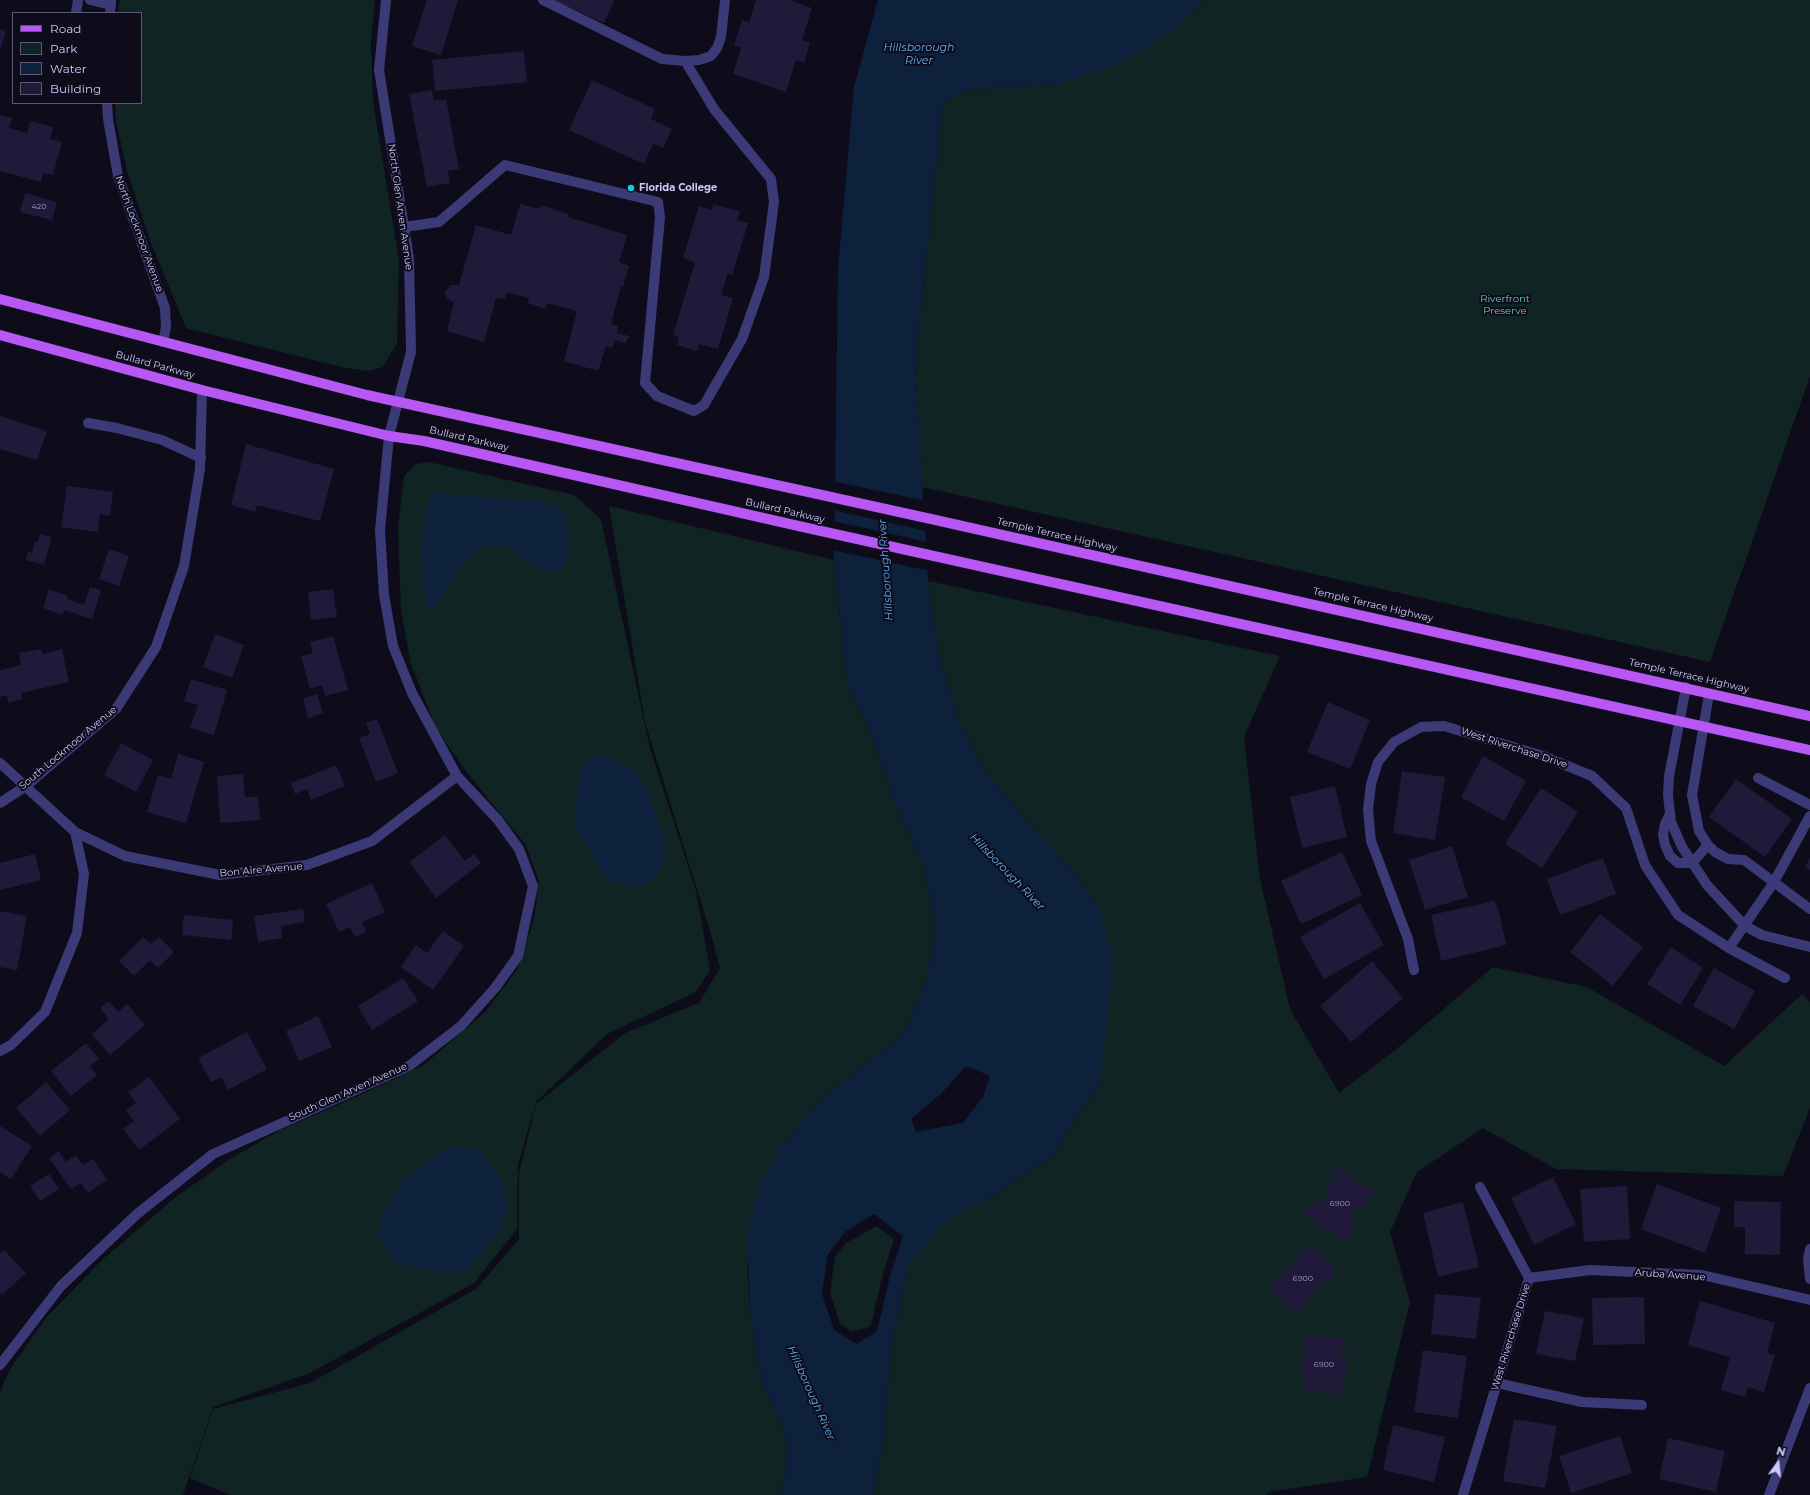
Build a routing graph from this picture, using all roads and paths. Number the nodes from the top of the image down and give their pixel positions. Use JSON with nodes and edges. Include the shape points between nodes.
{"nodes":[{"id":1,"x":78,"y":0,"type":"edge"},
{"id":2,"x":90,"y":0,"type":"edge"},
{"id":3,"x":386,"y":0,"type":"edge"},
{"id":4,"x":543,"y":0,"type":"edge"},
{"id":5,"x":725,"y":0,"type":"edge"},
{"id":6,"x":110,"y":6,"type":"edge"},
{"id":7,"x":76,"y":12,"type":"edge"},
{"id":8,"x":685,"y":61,"type":"junction"},
{"id":9,"x":107,"y":104,"type":"edge"},
{"id":10,"x":404,"y":226,"type":"junction"},
{"id":11,"x":0,"y":299,"type":"edge"},
{"id":12,"x":0,"y":335,"type":"edge"},
{"id":13,"x":163,"y":342,"type":"junction"},
{"id":14,"x":202,"y":390,"type":"junction"},
{"id":15,"x":398,"y":401,"type":"junction"},
{"id":16,"x":88,"y":422,"type":"dead end"},
{"id":17,"x":389,"y":436,"type":"junction"},
{"id":18,"x":200,"y":458,"type":"junction"},
{"id":19,"x":931,"y":518,"type":"joint"},
{"id":20,"x":1686,"y":687,"type":"junction"},
{"id":21,"x":1709,"y":694,"type":"junction"},
{"id":22,"x":1810,"y":716,"type":"edge"},
{"id":23,"x":1680,"y":720,"type":"junction"},
{"id":24,"x":1703,"y":727,"type":"junction"},
{"id":25,"x":1810,"y":750,"type":"edge"},
{"id":26,"x":0,"y":763,"type":"edge"},
{"id":27,"x":457,"y":776,"type":"junction"},
{"id":28,"x":1758,"y":778,"type":"dead end"},
{"id":29,"x":26,"y":786,"type":"junction"},
{"id":30,"x":0,"y":803,"type":"edge"},
{"id":31,"x":1810,"y":805,"type":"edge"},
{"id":32,"x":1670,"y":814,"type":"junction"},
{"id":33,"x":1810,"y":816,"type":"edge"},
{"id":34,"x":75,"y":832,"type":"junction"},
{"id":35,"x":1708,"y":846,"type":"junction"},
{"id":36,"x":1692,"y":863,"type":"junction"},
{"id":37,"x":1774,"y":882,"type":"junction"},
{"id":38,"x":1810,"y":909,"type":"edge"},
{"id":39,"x":1745,"y":926,"type":"junction"},
{"id":40,"x":1810,"y":947,"type":"edge"},
{"id":41,"x":1728,"y":948,"type":"junction"},
{"id":42,"x":1414,"y":970,"type":"dead end"},
{"id":43,"x":1785,"y":978,"type":"dead end"},
{"id":44,"x":0,"y":1051,"type":"edge"},
{"id":45,"x":1480,"y":1187,"type":"dead end"},
{"id":46,"x":1810,"y":1249,"type":"edge"},
{"id":47,"x":1529,"y":1278,"type":"junction"},
{"id":48,"x":1810,"y":1279,"type":"edge"},
{"id":49,"x":1810,"y":1300,"type":"edge"},
{"id":50,"x":0,"y":1365,"type":"edge"},
{"id":51,"x":1497,"y":1383,"type":"junction"},
{"id":52,"x":1810,"y":1388,"type":"edge"},
{"id":53,"x":1642,"y":1406,"type":"dead end"},
{"id":54,"x":1463,"y":1495,"type":"edge"},
{"id":55,"x":1769,"y":1495,"type":"edge"}],
"edges":[{"from":1,"to":7,"type":"street"},
{"from":2,"to":6,"type":"street"},
{"from":3,"to":10,"type":"street","name":"North Glen Arven Avenue","via":[[379,70]]},
{"from":4,"to":8,"type":"street","via":[[662,59]]},
{"from":5,"to":8,"type":"street","via":[[721,37],[717,48],[710,56]]},
{"from":8,"to":10,"type":"street","via":[[714,109],[771,179],[774,202],[764,277],[742,339],[704,405],[694,411],[657,396],[645,383],[660,217],[658,202],[505,165],[439,222]]},
{"from":9,"to":13,"type":"street","name":"North Lockmoor Avenue","via":[[118,176],[165,308],[166,327]]},
{"from":10,"to":15,"type":"street","name":"North Glen Arven Avenue","via":[[409,258],[411,352]]},
{"from":11,"to":13,"type":"main road","name":"Bullard Parkway"},
{"from":12,"to":14,"type":"main road","name":"Bullard Parkway"},
{"from":13,"to":15,"type":"main road","name":"Bullard Parkway"},
{"from":14,"to":17,"type":"main road","name":"Bullard Parkway"},
{"from":14,"to":18,"type":"street","name":"South Lockmoor Avenue"},
{"from":15,"to":17,"type":"street","name":"North Glen Arven Avenue"},
{"from":15,"to":19,"type":"main road","name":"Bullard Parkway"},
{"from":16,"to":18,"type":"street","via":[[162,440]]},
{"from":17,"to":23,"type":"main road","name":"Bullard Parkway","via":[[424,441],[803,528]]},
{"from":17,"to":27,"type":"street","name":"South Glen Arven Avenue","via":[[380,530],[384,595],[393,646],[412,693]]},
{"from":18,"to":29,"type":"street","name":"South Lockmoor Avenue","via":[[184,566],[156,647],[116,708]]},
{"from":19,"to":20,"type":"main road","name":"Temple Terrace Highway"},
{"from":20,"to":21,"type":"main road","name":"Temple Terrace Highway"},
{"from":20,"to":23,"type":"street"},
{"from":21,"to":22,"type":"main road","name":"Temple Terrace Highway"},
{"from":21,"to":24,"type":"street"},
{"from":23,"to":24,"type":"main road"},
{"from":23,"to":32,"type":"street","via":[[1669,776]]},
{"from":24,"to":25,"type":"main road"},
{"from":24,"to":35,"type":"street","via":[[1692,795],[1699,831]]},
{"from":26,"to":29,"type":"street","name":"Bon Aire Avenue"},
{"from":27,"to":34,"type":"street","name":"Bon Aire Avenue","via":[[372,841],[307,865],[220,875],[125,856]]},
{"from":27,"to":50,"type":"street","name":"South Glen Arven Avenue","via":[[498,820],[519,849],[533,886],[518,956],[495,988],[462,1026],[409,1066],[213,1154],[137,1214],[61,1286]]},
{"from":28,"to":31,"type":"street"},
{"from":29,"to":30,"type":"street","name":"South Lockmoor Avenue"},
{"from":29,"to":34,"type":"street","name":"Bon Aire Avenue"},
{"from":32,"to":36,"type":"street","via":[[1682,847]]},
{"from":32,"to":36,"type":"street","via":[[1663,835],[1665,845],[1670,856],[1678,863]]},
{"from":33,"to":37,"type":"street"},
{"from":34,"to":44,"type":"street","via":[[84,874],[77,933],[45,1012],[11,1045]]},
{"from":35,"to":36,"type":"street"},
{"from":35,"to":37,"type":"street","via":[[1728,859],[1744,860]]},
{"from":36,"to":39,"type":"street","via":[[1707,885]]},
{"from":37,"to":38,"type":"street"},
{"from":37,"to":39,"type":"street"},
{"from":39,"to":40,"type":"street","via":[[1762,935]]},
{"from":39,"to":41,"type":"street"},
{"from":41,"to":42,"type":"street","name":"West Riverchase Drive","via":[[1678,915],[1645,865],[1626,808],[1592,776],[1543,756],[1444,726],[1421,727],[1394,742],[1378,762],[1371,784],[1368,810],[1371,841],[1408,939]]},
{"from":41,"to":43,"type":"street","name":"West Riverchase Drive"},
{"from":45,"to":47,"type":"street","name":"West Riverchase Drive"},
{"from":46,"to":48,"type":"street"},
{"from":47,"to":49,"type":"street","name":"Aruba Avenue","via":[[1590,1270],[1702,1275]]},
{"from":47,"to":51,"type":"street","name":"West Riverchase Drive"},
{"from":51,"to":53,"type":"street","via":[[1582,1402]]},
{"from":51,"to":54,"type":"street","name":"West Riverchase Drive"},
{"from":52,"to":55,"type":"street"}]}
